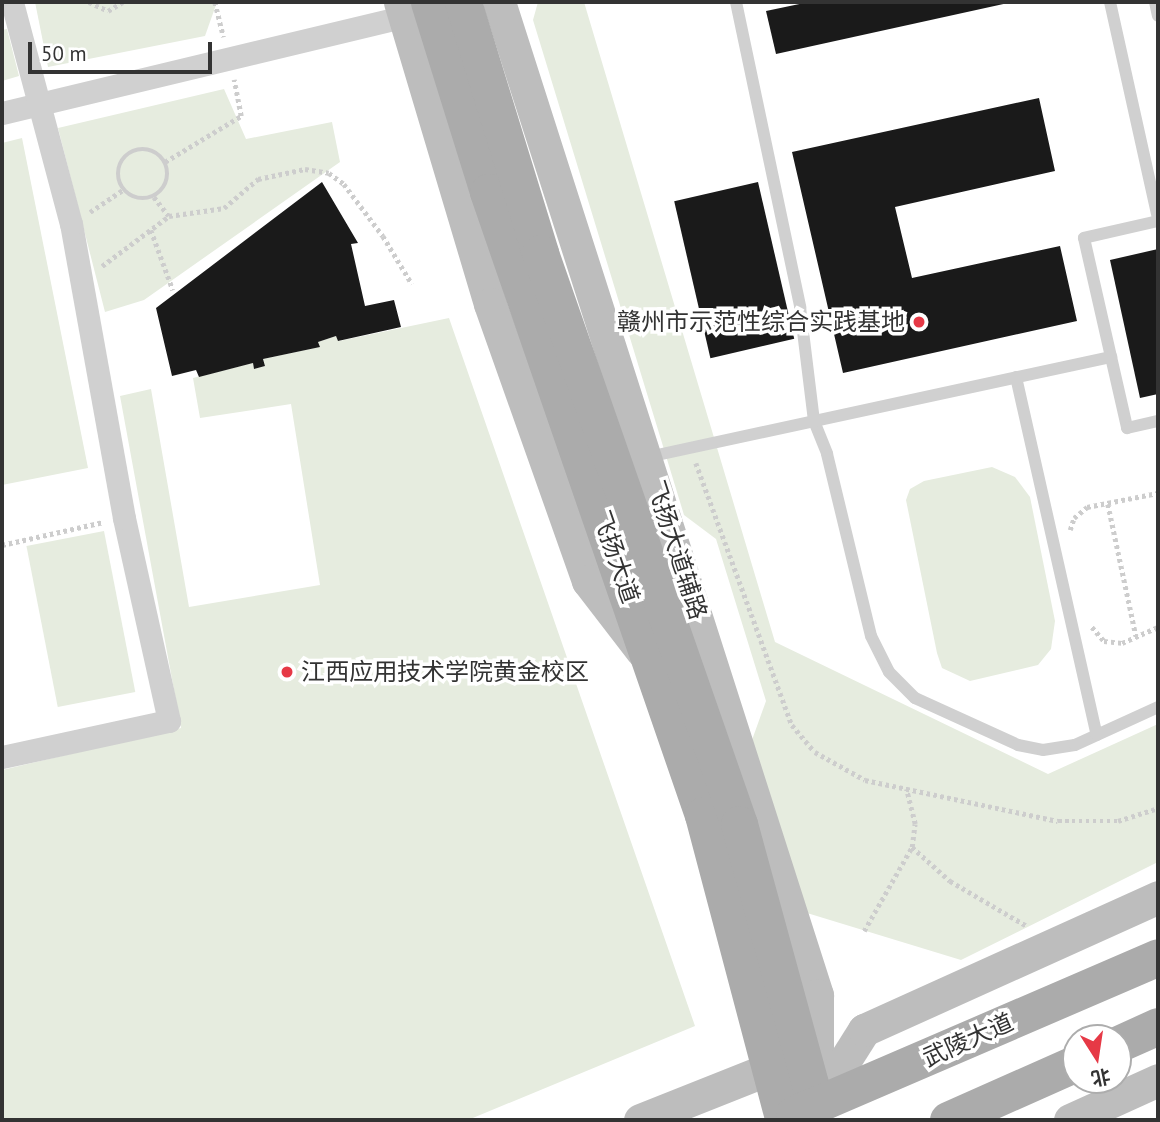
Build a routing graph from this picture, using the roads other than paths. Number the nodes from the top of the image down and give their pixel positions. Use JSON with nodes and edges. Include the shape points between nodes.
{"nodes":[{"id":1,"x":12,"y":2,"type":"edge"},
{"id":2,"x":499,"y":2,"type":"edge"},
{"id":3,"x":736,"y":2,"type":"edge"},
{"id":4,"x":1110,"y":2,"type":"edge"},
{"id":5,"x":1155,"y":2,"type":"edge"},
{"id":6,"x":428,"y":5,"type":"edge"},
{"id":7,"x":1158,"y":16,"type":"edge"},
{"id":8,"x":41,"y":105,"type":"junction"},
{"id":9,"x":2,"y":113,"type":"edge"},
{"id":10,"x":488,"y":192,"type":"junction"},
{"id":11,"x":1158,"y":220,"type":"edge"},
{"id":12,"x":489,"y":304,"type":"junction"},
{"id":13,"x":1111,"y":357,"type":"junction"},
{"id":14,"x":1016,"y":377,"type":"junction"},
{"id":15,"x":814,"y":421,"type":"junction"},
{"id":16,"x":1158,"y":421,"type":"edge"},
{"id":17,"x":648,"y":457,"type":"junction"},
{"id":18,"x":655,"y":669,"type":"junction"},
{"id":19,"x":1158,"y":707,"type":"edge"},
{"id":20,"x":1097,"y":735,"type":"junction"},
{"id":21,"x":2,"y":757,"type":"edge"},
{"id":22,"x":1158,"y":897,"type":"edge"},
{"id":23,"x":1158,"y":957,"type":"edge"},
{"id":24,"x":1158,"y":1026,"type":"edge"},
{"id":25,"x":864,"y":1030,"type":"junction"},
{"id":26,"x":1132,"y":1038,"type":"edge"},
{"id":27,"x":796,"y":1058,"type":"junction"},
{"id":28,"x":1062,"y":1069,"type":"edge"},
{"id":29,"x":1158,"y":1080,"type":"edge"},
{"id":30,"x":819,"y":1113,"type":"edge"},
{"id":31,"x":781,"y":1119,"type":"edge"},
{"id":32,"x":640,"y":1120,"type":"edge"},
{"id":33,"x":948,"y":1120,"type":"edge"},
{"id":34,"x":1070,"y":1120,"type":"edge"}],
"edges":[{"from":1,"to":8,"type":"street"},
{"from":2,"to":17,"type":"street","name":"飞扬大道辅路"},
{"from":3,"to":15,"type":"lane","via":[[800,307]]},
{"from":4,"to":11,"type":"lane"},
{"from":5,"to":7,"type":"lane"},
{"from":6,"to":8,"type":"street"},
{"from":6,"to":10,"type":"main road","name":"飞扬大道"},
{"from":6,"to":12,"type":"street"},
{"from":6,"to":27,"type":"main road","name":"飞扬大道","via":[[540,253],[739,824]]},
{"from":8,"to":9,"type":"street"},
{"from":8,"to":21,"type":"street","via":[[71,224],[124,518],[169,721]]},
{"from":10,"to":12,"type":"street"},
{"from":10,"to":18,"type":"main road","name":"飞扬大道"},
{"from":11,"to":13,"type":"lane","via":[[1084,238]]},
{"from":12,"to":18,"type":"street","via":[[588,581]]},
{"from":13,"to":14,"type":"lane"},
{"from":13,"to":16,"type":"lane","via":[[1126,428]]},
{"from":14,"to":15,"type":"lane"},
{"from":14,"to":20,"type":"lane"},
{"from":15,"to":17,"type":"lane"},
{"from":15,"to":20,"type":"lane","via":[[827,454],[871,636],[889,672],[915,698],[1018,745],[1043,750],[1075,746]]},
{"from":17,"to":27,"type":"street","name":"飞扬大道辅路","via":[[817,995]]},
{"from":18,"to":27,"type":"main road","name":"飞扬大道","via":[[704,815]]},
{"from":19,"to":20,"type":"lane"},
{"from":22,"to":25,"type":"street"},
{"from":23,"to":30,"type":"main road","name":"武陵大道"},
{"from":24,"to":26,"type":"main road"},
{"from":25,"to":27,"type":"street"},
{"from":25,"to":30,"type":"street"},
{"from":27,"to":30,"type":"main road","name":"飞扬大道"},
{"from":27,"to":31,"type":"main road","name":"飞扬大道"},
{"from":27,"to":32,"type":"street"},
{"from":28,"to":33,"type":"main road"},
{"from":29,"to":34,"type":"street"},
{"from":30,"to":31,"type":"main road","name":"武陵大道"}]}
